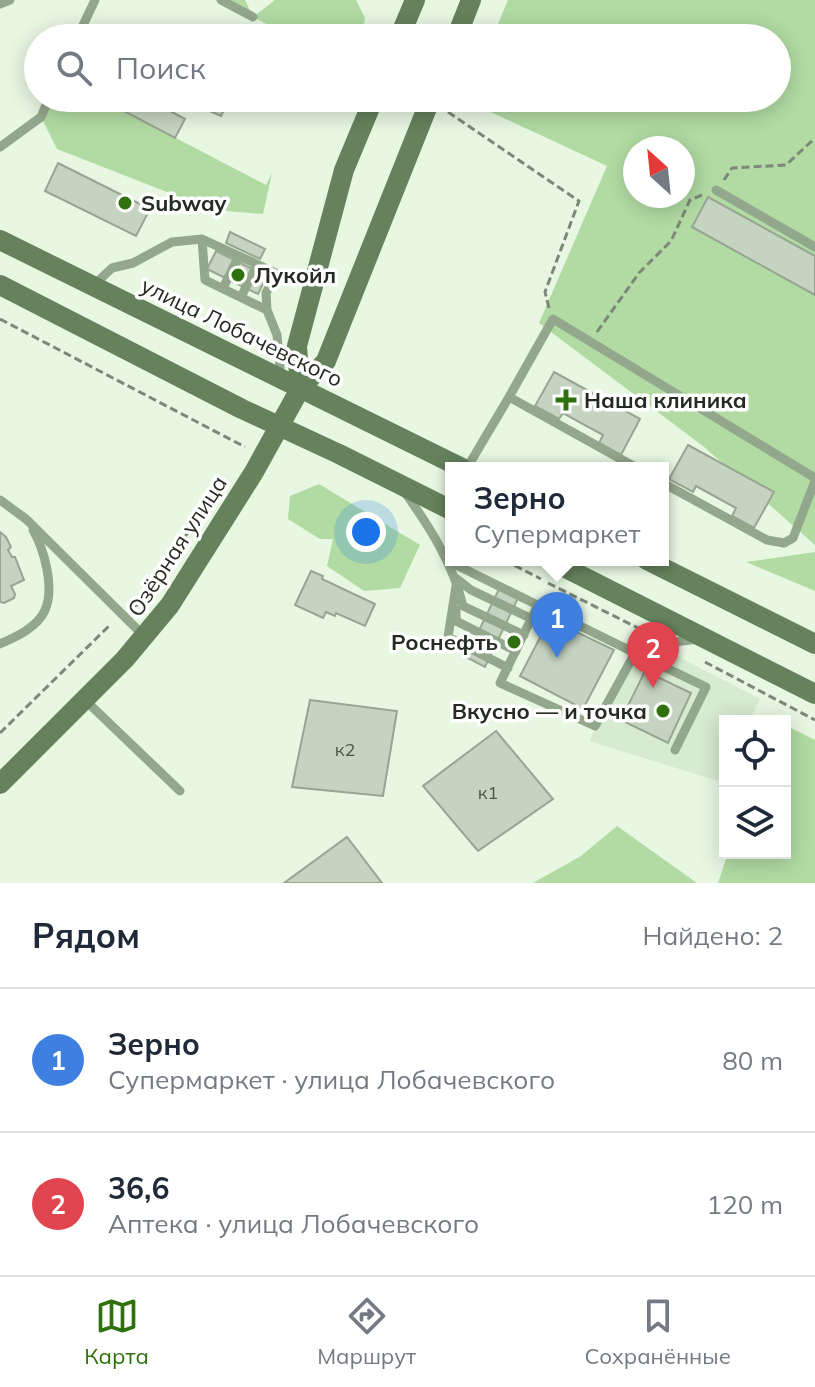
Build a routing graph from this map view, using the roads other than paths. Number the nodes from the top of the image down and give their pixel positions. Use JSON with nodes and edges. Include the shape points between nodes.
{"nodes":[{"id":1,"x":10,"y":0,"type":"edge"},
{"id":2,"x":95,"y":0,"type":"edge"},
{"id":3,"x":221,"y":0,"type":"edge"},
{"id":4,"x":415,"y":0,"type":"edge"},
{"id":5,"x":471,"y":0,"type":"edge"},
{"id":6,"x":0,"y":4,"type":"edge"},
{"id":7,"x":253,"y":17,"type":"dead end"},
{"id":8,"x":84,"y":24,"type":"edge"},
{"id":9,"x":405,"y":24,"type":"edge"},
{"id":10,"x":462,"y":24,"type":"edge"},
{"id":11,"x":43,"y":112,"type":"edge"},
{"id":12,"x":368,"y":112,"type":"edge"},
{"id":13,"x":426,"y":112,"type":"edge"},
{"id":14,"x":0,"y":147,"type":"edge"},
{"id":15,"x":716,"y":190,"type":"road end"},
{"id":16,"x":202,"y":239,"type":"junction"},
{"id":17,"x":0,"y":240,"type":"edge"},
{"id":18,"x":815,"y":247,"type":"edge"},
{"id":19,"x":239,"y":256,"type":"junction"},
{"id":20,"x":257,"y":265,"type":"junction"},
{"id":21,"x":0,"y":285,"type":"edge"},
{"id":22,"x":93,"y":286,"type":"junction"},
{"id":23,"x":223,"y":288,"type":"junction"},
{"id":24,"x":241,"y":297,"type":"junction"},
{"id":25,"x":267,"y":310,"type":"junction"},
{"id":26,"x":281,"y":378,"type":"junction"},
{"id":27,"x":300,"y":389,"type":"junction"},
{"id":28,"x":509,"y":397,"type":"junction"},
{"id":29,"x":280,"y":427,"type":"junction"},
{"id":30,"x":452,"y":462,"type":"edge"},
{"id":31,"x":469,"y":462,"type":"edge"},
{"id":32,"x":626,"y":462,"type":"edge"},
{"id":33,"x":815,"y":480,"type":"edge"},
{"id":34,"x":400,"y":484,"type":"junction"},
{"id":35,"x":669,"y":486,"type":"edge"},
{"id":36,"x":0,"y":500,"type":"edge"},
{"id":37,"x":445,"y":507,"type":"edge"},
{"id":38,"x":26,"y":519,"type":"junction"},
{"id":39,"x":445,"y":555,"type":"edge"},
{"id":40,"x":450,"y":566,"type":"edge"},
{"id":41,"x":458,"y":566,"type":"edge"},
{"id":42,"x":562,"y":566,"type":"edge"},
{"id":43,"x":659,"y":566,"type":"edge"},
{"id":44,"x":457,"y":579,"type":"junction"},
{"id":45,"x":538,"y":605,"type":"junction"},
{"id":46,"x":532,"y":619,"type":"junction"},
{"id":47,"x":524,"y":635,"type":"junction"},
{"id":48,"x":145,"y":637,"type":"junction"},
{"id":49,"x":706,"y":639,"type":"junction"},
{"id":50,"x":0,"y":644,"type":"edge"},
{"id":51,"x":815,"y":644,"type":"edge"},
{"id":52,"x":516,"y":651,"type":"junction"},
{"id":53,"x":635,"y":653,"type":"junction"},
{"id":54,"x":508,"y":668,"type":"junction"},
{"id":55,"x":815,"y":694,"type":"edge"},
{"id":56,"x":85,"y":700,"type":"junction"},
{"id":57,"x":569,"y":702,"type":"dead end"},
{"id":58,"x":564,"y":712,"type":"junction"},
{"id":59,"x":675,"y":750,"type":"dead end"},
{"id":60,"x":0,"y":784,"type":"edge"},
{"id":61,"x":180,"y":791,"type":"dead end"}],
"edges":[{"from":1,"to":6,"type":"lane"},
{"from":2,"to":8,"type":"lane"},
{"from":3,"to":7,"type":"lane"},
{"from":4,"to":9,"type":"main road"},
{"from":5,"to":10,"type":"main road"},
{"from":11,"to":14,"type":"lane"},
{"from":12,"to":27,"type":"main road","via":[[344,170],[297,346]]},
{"from":13,"to":27,"type":"main road","name":"Озёрная улица","via":[[326,361]]},
{"from":15,"to":18,"type":"lane"},
{"from":16,"to":19,"type":"lane"},
{"from":16,"to":22,"type":"lane","via":[[172,242],[112,268]]},
{"from":16,"to":23,"type":"lane","via":[[205,280]]},
{"from":17,"to":22,"type":"main road","name":"улица Лобачевского"},
{"from":19,"to":20,"type":"lane"},
{"from":19,"to":23,"type":"lane"},
{"from":20,"to":24,"type":"lane"},
{"from":20,"to":25,"type":"lane","via":[[276,273],[266,293]]},
{"from":21,"to":29,"type":"main road"},
{"from":22,"to":26,"type":"main road","name":"улица Лобачевского"},
{"from":23,"to":24,"type":"lane"},
{"from":24,"to":25,"type":"lane"},
{"from":25,"to":26,"type":"lane","via":[[277,335]]},
{"from":26,"to":27,"type":"main road","name":"улица Лобачевского"},
{"from":27,"to":29,"type":"main road","name":"Озёрная улица"},
{"from":27,"to":30,"type":"main road","name":"улица Лобачевского"},
{"from":28,"to":31,"type":"lane"},
{"from":28,"to":32,"type":"lane"},
{"from":28,"to":33,"type":"lane","via":[[553,319]]},
{"from":29,"to":34,"type":"main road"},
{"from":29,"to":48,"type":"main road","name":"Озёрная улица","via":[[193,570]]},
{"from":33,"to":35,"type":"lane","via":[[793,538],[784,543],[767,540]]},
{"from":34,"to":37,"type":"main road"},
{"from":34,"to":39,"type":"lane"},
{"from":36,"to":38,"type":"lane"},
{"from":38,"to":48,"type":"lane"},
{"from":38,"to":50,"type":"lane","via":[[45,558],[45,610],[23,633]]},
{"from":40,"to":44,"type":"lane"},
{"from":41,"to":45,"type":"lane"},
{"from":42,"to":49,"type":"main road"},
{"from":43,"to":51,"type":"main road"},
{"from":44,"to":46,"type":"lane"},
{"from":44,"to":47,"type":"lane","via":[[463,606]]},
{"from":44,"to":52,"type":"lane","via":[[456,621]]},
{"from":44,"to":54,"type":"lane","via":[[448,637]]},
{"from":45,"to":46,"type":"lane"},
{"from":45,"to":53,"type":"lane"},
{"from":46,"to":47,"type":"lane"},
{"from":47,"to":52,"type":"lane"},
{"from":48,"to":56,"type":"main road","name":"Озёрная улица"},
{"from":49,"to":53,"type":"lane"},
{"from":49,"to":55,"type":"main road"},
{"from":52,"to":54,"type":"lane"},
{"from":53,"to":58,"type":"lane","via":[[595,726]]},
{"from":53,"to":59,"type":"lane","via":[[706,687]]},
{"from":54,"to":58,"type":"lane","via":[[500,683]]},
{"from":56,"to":60,"type":"main road","name":"Озёрная улица"},
{"from":56,"to":61,"type":"lane"},
{"from":57,"to":58,"type":"lane"}]}
